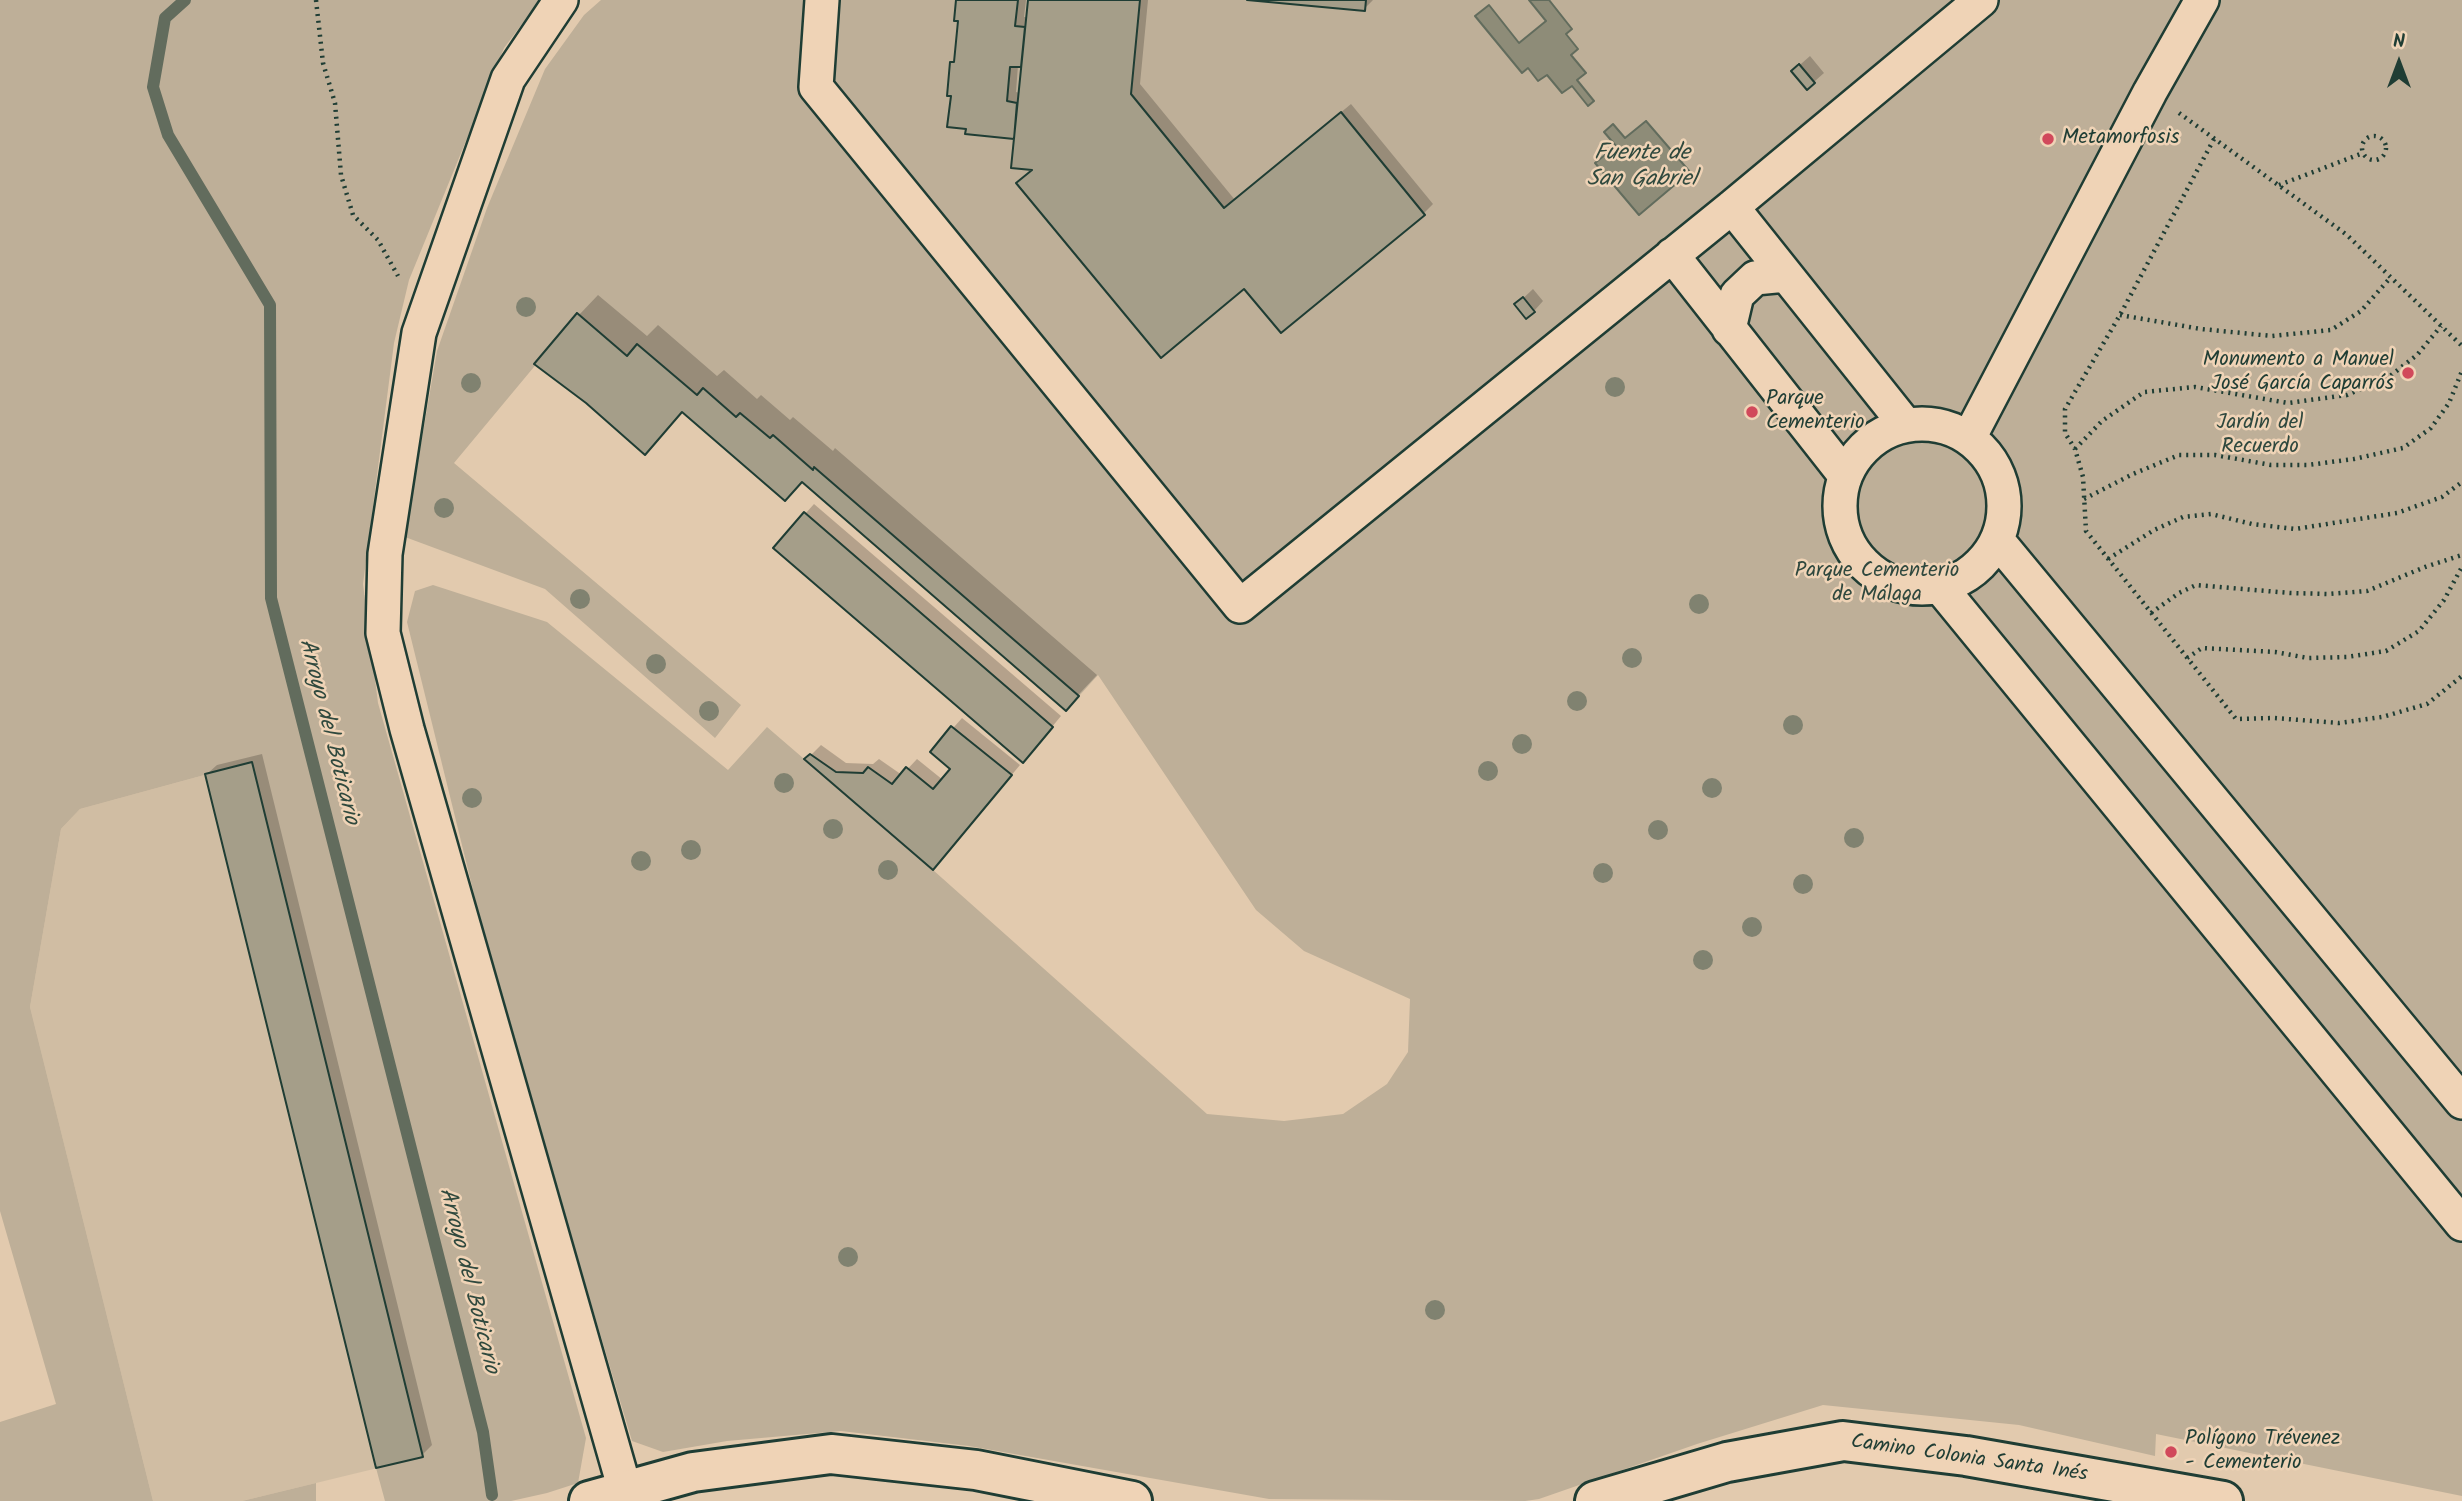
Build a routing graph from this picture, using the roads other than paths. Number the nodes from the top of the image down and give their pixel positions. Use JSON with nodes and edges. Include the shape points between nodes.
{"nodes":[{"id":1,"x":561,"y":0,"type":"edge"},
{"id":2,"x":822,"y":0,"type":"edge"},
{"id":3,"x":1981,"y":0,"type":"edge"},
{"id":4,"x":2202,"y":0,"type":"edge"},
{"id":5,"x":1732,"y":207,"type":"junction"},
{"id":6,"x":1672,"y":255,"type":"junction"},
{"id":7,"x":1786,"y":275,"type":"junction"},
{"id":8,"x":1729,"y":329,"type":"junction"},
{"id":9,"x":1905,"y":424,"type":"junction"},
{"id":10,"x":1970,"y":436,"type":"junction"},
{"id":11,"x":1844,"y":474,"type":"junction"},
{"id":12,"x":1998,"y":541,"type":"junction"},
{"id":13,"x":1941,"y":588,"type":"junction"},
{"id":14,"x":2462,"y":1102,"type":"edge"},
{"id":15,"x":2462,"y":1224,"type":"edge"},
{"id":16,"x":625,"y":1490,"type":"junction"},
{"id":17,"x":589,"y":1501,"type":"edge"},
{"id":18,"x":1132,"y":1501,"type":"edge"},
{"id":19,"x":1595,"y":1501,"type":"edge"},
{"id":20,"x":2222,"y":1501,"type":"edge"}],
"edges":[{"from":1,"to":16,"type":"street","via":[[508,79],[419,333],[385,554],[383,633]]},
{"from":2,"to":6,"type":"street","via":[[816,87],[1240,606]]},
{"from":3,"to":5,"type":"street"},
{"from":4,"to":10,"type":"street"},
{"from":5,"to":6,"type":"street"},
{"from":5,"to":7,"type":"street"},
{"from":6,"to":8,"type":"street"},
{"from":7,"to":8,"type":"street","via":[[1755,278],[1737,295]]},
{"from":7,"to":9,"type":"street"},
{"from":8,"to":11,"type":"street"},
{"from":9,"to":10,"type":"street","via":[[1939,424]]},
{"from":9,"to":11,"type":"street","via":[[1869,441]]},
{"from":10,"to":12,"type":"street","via":[[1996,466],[2006,503]]},
{"from":11,"to":13,"type":"street","via":[[1838,506],[1844,537],[1861,564],[1898,586]]},
{"from":12,"to":13,"type":"street","via":[[1975,571]]},
{"from":12,"to":14,"type":"street"},
{"from":13,"to":15,"type":"street"},
{"from":16,"to":17,"type":"main road"},
{"from":16,"to":18,"type":"main road","via":[[693,1472],[831,1454],[976,1470]]},
{"from":19,"to":20,"type":"main road","name":"Camino Colonia Santa Inés","via":[[1727,1462],[1843,1441],[1966,1456]]}]}
